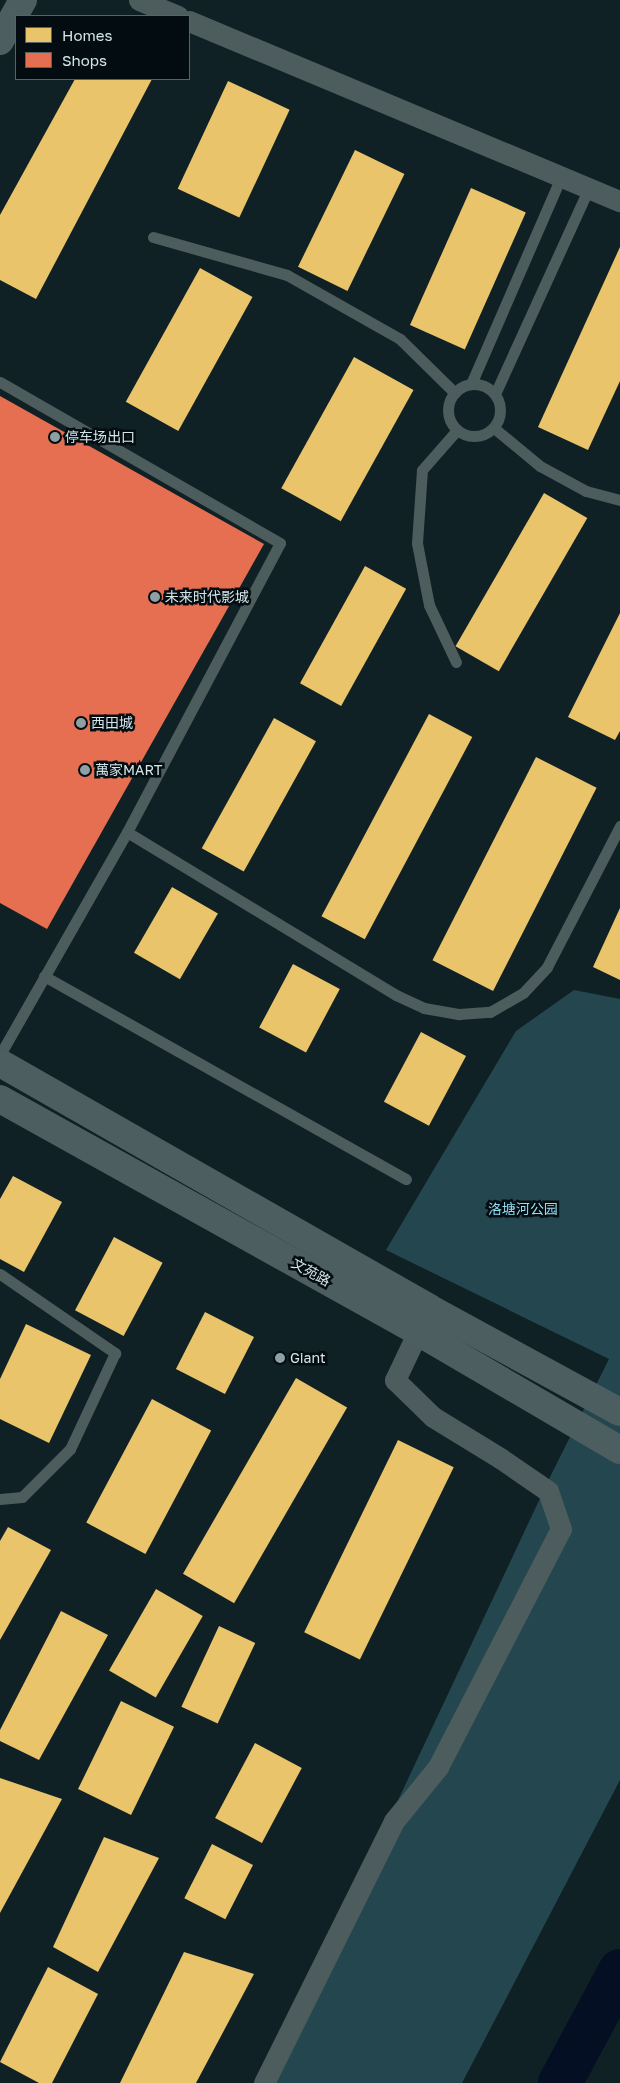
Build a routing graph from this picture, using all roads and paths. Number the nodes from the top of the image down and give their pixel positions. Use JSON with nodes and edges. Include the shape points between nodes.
{"nodes":[{"id":1,"x":24,"y":0,"type":"edge"},
{"id":2,"x":139,"y":0,"type":"edge"},
{"id":3,"x":15,"y":15,"type":"edge"},
{"id":4,"x":15,"y":15,"type":"edge"},
{"id":5,"x":176,"y":15,"type":"edge"},
{"id":6,"x":190,"y":21,"type":"edge"},
{"id":7,"x":0,"y":41,"type":"edge"},
{"id":8,"x":561,"y":177,"type":"junction"},
{"id":9,"x":589,"y":188,"type":"junction"},
{"id":10,"x":620,"y":201,"type":"edge"},
{"id":11,"x":154,"y":237,"type":"dead end"},
{"id":12,"x":0,"y":382,"type":"edge"},
{"id":13,"x":470,"y":384,"type":"junction"},
{"id":14,"x":455,"y":393,"type":"junction"},
{"id":15,"x":495,"y":394,"type":"junction"},
{"id":16,"x":494,"y":428,"type":"junction"},
{"id":17,"x":457,"y":430,"type":"junction"},
{"id":18,"x":620,"y":500,"type":"edge"},
{"id":19,"x":456,"y":662,"type":"dead end"},
{"id":20,"x":620,"y":826,"type":"edge"},
{"id":21,"x":127,"y":832,"type":"junction"},
{"id":22,"x":44,"y":976,"type":"junction"},
{"id":23,"x":0,"y":1055,"type":"edge"},
{"id":24,"x":0,"y":1063,"type":"edge"},
{"id":25,"x":0,"y":1099,"type":"edge"},
{"id":26,"x":406,"y":1179,"type":"dead end"},
{"id":27,"x":0,"y":1274,"type":"edge"},
{"id":28,"x":423,"y":1320,"type":"junction"},
{"id":29,"x":620,"y":1412,"type":"edge"},
{"id":30,"x":620,"y":1450,"type":"edge"},
{"id":31,"x":0,"y":1499,"type":"edge"},
{"id":32,"x":264,"y":2083,"type":"edge"}],
"edges":[{"from":1,"to":4,"type":"main road"},
{"from":2,"to":5,"type":"street"},
{"from":3,"to":7,"type":"main road"},
{"from":6,"to":8,"type":"street"},
{"from":8,"to":9,"type":"street"},
{"from":8,"to":13,"type":"lane"},
{"from":9,"to":10,"type":"street"},
{"from":9,"to":15,"type":"lane"},
{"from":11,"to":14,"type":"lane","via":[[286,274],[400,339]]},
{"from":12,"to":21,"type":"lane","via":[[280,543]]},
{"from":13,"to":14,"type":"lane"},
{"from":13,"to":15,"type":"lane","via":[[480,384]]},
{"from":14,"to":17,"type":"lane","via":[[448,416]]},
{"from":15,"to":16,"type":"lane","via":[[501,411]]},
{"from":16,"to":17,"type":"lane","via":[[472,437]]},
{"from":16,"to":18,"type":"lane","via":[[540,466],[586,492]]},
{"from":17,"to":19,"type":"lane","via":[[422,470],[416,543],[429,605]]},
{"from":20,"to":21,"type":"lane","via":[[546,967],[523,993],[490,1012],[459,1014],[424,1008],[396,994]]},
{"from":21,"to":22,"type":"lane"},
{"from":22,"to":23,"type":"lane"},
{"from":22,"to":26,"type":"lane"},
{"from":24,"to":28,"type":"main road","name":"文苑路"},
{"from":25,"to":28,"type":"main road","name":"文苑路"},
{"from":27,"to":31,"type":"lane","via":[[115,1353],[70,1449],[22,1497]]},
{"from":28,"to":29,"type":"main road","name":"文苑路"},
{"from":28,"to":30,"type":"main road","name":"文苑路"},
{"from":28,"to":32,"type":"street","via":[[395,1380],[433,1417],[548,1491],[561,1529],[438,1766],[394,1821]]}]}
